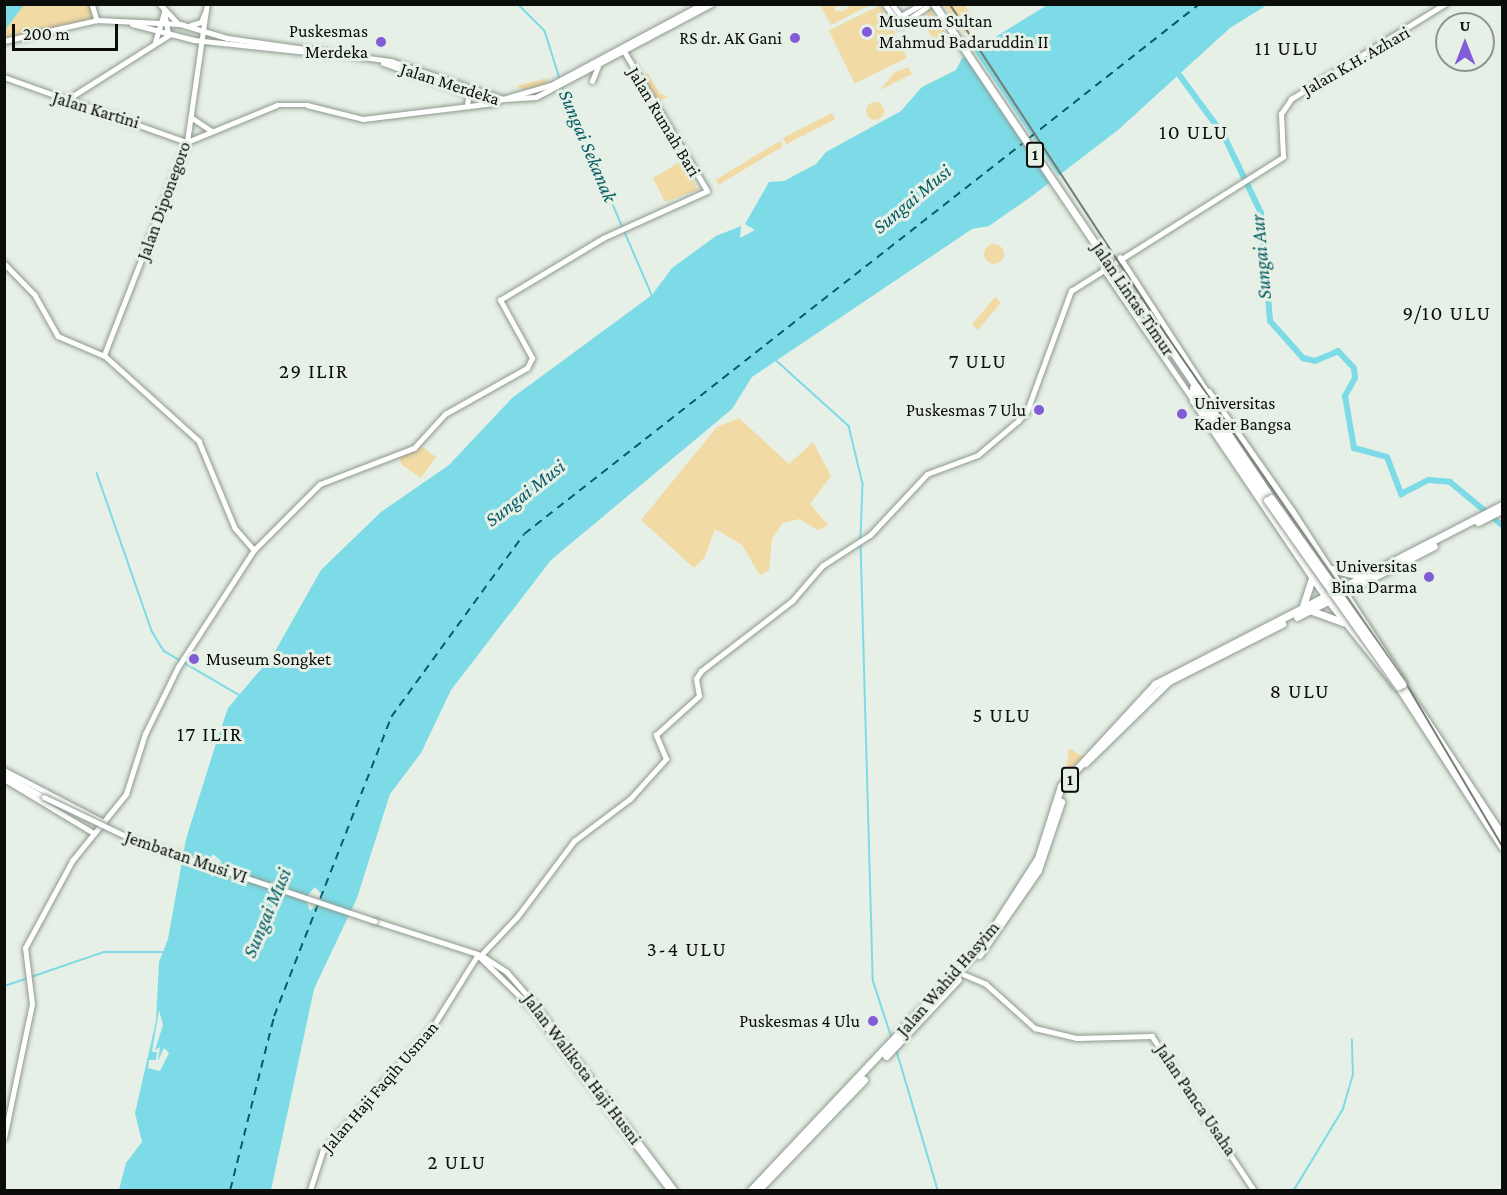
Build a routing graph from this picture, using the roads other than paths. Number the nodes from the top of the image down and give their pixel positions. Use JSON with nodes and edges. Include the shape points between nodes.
{"nodes":[{"id":1,"x":92,"y":4,"type":"edge"},
{"id":2,"x":702,"y":4,"type":"edge"},
{"id":3,"x":712,"y":4,"type":"edge"},
{"id":4,"x":885,"y":4,"type":"edge"},
{"id":5,"x":892,"y":4,"type":"edge"},
{"id":6,"x":922,"y":4,"type":"edge"},
{"id":7,"x":933,"y":4,"type":"edge"},
{"id":8,"x":939,"y":4,"type":"edge"},
{"id":9,"x":1445,"y":4,"type":"edge"},
{"id":10,"x":206,"y":7,"type":"edge"},
{"id":11,"x":162,"y":8,"type":"edge"},
{"id":12,"x":97,"y":20,"type":"junction"},
{"id":13,"x":130,"y":24,"type":"junction"},
{"id":14,"x":164,"y":24,"type":"junction"},
{"id":15,"x":180,"y":24,"type":"junction"},
{"id":16,"x":190,"y":25,"type":"junction"},
{"id":17,"x":159,"y":32,"type":"junction"},
{"id":18,"x":204,"y":32,"type":"junction"},
{"id":19,"x":169,"y":35,"type":"junction"},
{"id":20,"x":4,"y":41,"type":"edge"},
{"id":21,"x":202,"y":41,"type":"junction"},
{"id":22,"x":154,"y":42,"type":"junction"},
{"id":23,"x":623,"y":50,"type":"junction"},
{"id":24,"x":598,"y":66,"type":"junction"},
{"id":25,"x":4,"y":77,"type":"edge"},
{"id":26,"x":565,"y":80,"type":"junction"},
{"id":27,"x":592,"y":81,"type":"dead end"},
{"id":28,"x":554,"y":86,"type":"junction"},
{"id":29,"x":468,"y":91,"type":"junction"},
{"id":30,"x":75,"y":94,"type":"junction"},
{"id":31,"x":65,"y":101,"type":"junction"},
{"id":32,"x":496,"y":103,"type":"junction"},
{"id":33,"x":73,"y":105,"type":"junction"},
{"id":34,"x":467,"y":105,"type":"junction"},
{"id":35,"x":191,"y":117,"type":"junction"},
{"id":36,"x":212,"y":131,"type":"junction"},
{"id":37,"x":187,"y":142,"type":"junction"},
{"id":38,"x":1120,"y":257,"type":"junction"},
{"id":39,"x":4,"y":263,"type":"edge"},
{"id":40,"x":1103,"y":268,"type":"junction"},
{"id":41,"x":1138,"y":304,"type":"junction"},
{"id":42,"x":105,"y":356,"type":"junction"},
{"id":43,"x":1200,"y":390,"type":"junction"},
{"id":44,"x":1193,"y":400,"type":"junction"},
{"id":45,"x":1220,"y":419,"type":"junction"},
{"id":46,"x":1215,"y":430,"type":"junction"},
{"id":47,"x":1239,"y":457,"type":"junction"},
{"id":48,"x":1252,"y":461,"type":"junction"},
{"id":49,"x":1238,"y":468,"type":"junction"},
{"id":50,"x":1269,"y":499,"type":"junction"},
{"id":51,"x":1503,"y":505,"type":"edge"},
{"id":52,"x":1497,"y":511,"type":"edge"},
{"id":53,"x":254,"y":550,"type":"junction"},
{"id":54,"x":1322,"y":557,"type":"junction"},
{"id":55,"x":1305,"y":567,"type":"junction"},
{"id":56,"x":1329,"y":568,"type":"junction"},
{"id":57,"x":1312,"y":576,"type":"junction"},
{"id":58,"x":1366,"y":578,"type":"junction"},
{"id":59,"x":1344,"y":589,"type":"junction"},
{"id":60,"x":1327,"y":598,"type":"junction"},
{"id":61,"x":1355,"y":608,"type":"junction"},
{"id":62,"x":1303,"y":611,"type":"junction"},
{"id":63,"x":1341,"y":616,"type":"junction"},
{"id":64,"x":1363,"y":618,"type":"junction"},
{"id":65,"x":1350,"y":627,"type":"junction"},
{"id":66,"x":1401,"y":686,"type":"junction"},
{"id":67,"x":4,"y":770,"type":"edge"},
{"id":68,"x":4,"y":777,"type":"edge"},
{"id":69,"x":104,"y":822,"type":"junction"},
{"id":70,"x":94,"y":833,"type":"junction"},
{"id":71,"x":1503,"y":835,"type":"edge"},
{"id":72,"x":1503,"y":847,"type":"edge"},
{"id":73,"x":480,"y":955,"type":"junction"},
{"id":74,"x":963,"y":974,"type":"junction"},
{"id":75,"x":898,"y":1041,"type":"junction"},
{"id":76,"x":4,"y":1138,"type":"edge"},
{"id":77,"x":775,"y":1170,"type":"junction"},
{"id":78,"x":310,"y":1190,"type":"edge"},
{"id":79,"x":670,"y":1191,"type":"edge"},
{"id":80,"x":675,"y":1191,"type":"edge"},
{"id":81,"x":751,"y":1191,"type":"edge"},
{"id":82,"x":758,"y":1191,"type":"edge"},
{"id":83,"x":1254,"y":1191,"type":"edge"}],
"edges":[{"from":1,"to":12,"type":"street"},
{"from":2,"to":23,"type":"main road","name":"Jalan Merdeka"},
{"from":3,"to":23,"type":"main road","name":"Jalan Merdeka"},
{"from":4,"to":7,"type":"street","via":[[900,25]]},
{"from":5,"to":6,"type":"street","via":[[901,16]]},
{"from":7,"to":41,"type":"highway","name":"Jalan Lintas Timur","number":"1","bridge":true},
{"from":8,"to":41,"type":"highway","name":"Jalan Lintas Timur","number":"1","bridge":true},
{"from":9,"to":38,"type":"street","name":"Jalan K.H. Azhari","via":[[1299,94],[1281,114],[1285,155],[1191,220]]},
{"from":10,"to":16,"type":"main road","via":[[201,22]]},
{"from":10,"to":18,"type":"street","name":"Jalan Diponegoro"},
{"from":11,"to":14,"type":"main road"},
{"from":11,"to":15,"type":"street"},
{"from":12,"to":13,"type":"main road"},
{"from":12,"to":20,"type":"main road"},
{"from":13,"to":14,"type":"main road"},
{"from":13,"to":17,"type":"main road","name":"Jalan Merdeka"},
{"from":14,"to":15,"type":"main road"},
{"from":14,"to":17,"type":"street"},
{"from":14,"to":19,"type":"main road"},
{"from":15,"to":16,"type":"main road"},
{"from":16,"to":18,"type":"main road","name":"Jalan Merdeka"},
{"from":17,"to":19,"type":"main road","name":"Jalan Merdeka"},
{"from":17,"to":22,"type":"street"},
{"from":18,"to":21,"type":"street","name":"Jalan Diponegoro"},
{"from":18,"to":29,"type":"main road","name":"Jalan Merdeka","via":[[391,61]]},
{"from":19,"to":21,"type":"main road","name":"Jalan Merdeka"},
{"from":19,"to":22,"type":"street"},
{"from":21,"to":29,"type":"main road","name":"Jalan Merdeka","via":[[358,58]]},
{"from":21,"to":35,"type":"street","name":"Jalan Diponegoro"},
{"from":22,"to":30,"type":"street"},
{"from":23,"to":24,"type":"main road","name":"Jalan Merdeka"},
{"from":23,"to":26,"type":"main road","name":"Jalan Merdeka"},
{"from":23,"to":53,"type":"street","name":"Jalan Rumah Bari","via":[[707,191],[616,233],[500,300],[532,362],[439,417],[414,448],[320,484]]},
{"from":24,"to":26,"type":"main road","name":"Jalan Merdeka"},
{"from":24,"to":27,"type":"main road"},
{"from":25,"to":31,"type":"street","name":"Jalan Kartini"},
{"from":26,"to":28,"type":"main road","name":"Jalan Merdeka"},
{"from":28,"to":29,"type":"main road","name":"Jalan Merdeka","via":[[510,99]]},
{"from":28,"to":32,"type":"main road","name":"Jalan Merdeka","via":[[524,101]]},
{"from":29,"to":32,"type":"main road","name":"Jalan Merdeka"},
{"from":29,"to":34,"type":"main road"},
{"from":30,"to":31,"type":"street"},
{"from":30,"to":33,"type":"street"},
{"from":31,"to":33,"type":"street","name":"Jalan Kartini"},
{"from":32,"to":34,"type":"street"},
{"from":33,"to":37,"type":"street","name":"Jalan Kartini"},
{"from":34,"to":36,"type":"street","via":[[375,119],[277,105]]},
{"from":35,"to":36,"type":"street"},
{"from":35,"to":37,"type":"street","name":"Jalan Diponegoro"},
{"from":36,"to":37,"type":"street"},
{"from":37,"to":42,"type":"street","name":"Jalan Diponegoro"},
{"from":38,"to":40,"type":"street"},
{"from":38,"to":43,"type":"street"},
{"from":39,"to":42,"type":"street","via":[[35,295],[58,336]]},
{"from":40,"to":44,"type":"street"},
{"from":40,"to":73,"type":"street","name":"Jalan Haji Faqih Usman","via":[[1071,291],[1027,411],[978,455],[948,463],[891,509],[867,537],[822,566],[792,601],[701,671],[696,679],[699,696],[656,738],[666,759],[632,796],[574,841],[500,937]]},
{"from":41,"to":43,"type":"highway","name":"Jalan Lintas Timur","number":"1"},
{"from":42,"to":53,"type":"street","via":[[199,441],[235,528]]},
{"from":43,"to":44,"type":"highway"},
{"from":43,"to":45,"type":"highway","name":"Jalan Lintas Timur"},
{"from":44,"to":46,"type":"highway"},
{"from":45,"to":46,"type":"highway"},
{"from":45,"to":47,"type":"highway"},
{"from":45,"to":48,"type":"highway"},
{"from":46,"to":49,"type":"highway"},
{"from":47,"to":49,"type":"highway"},
{"from":47,"to":50,"type":"highway"},
{"from":48,"to":50,"type":"highway"},
{"from":48,"to":54,"type":"highway"},
{"from":49,"to":55,"type":"highway"},
{"from":50,"to":66,"type":"highway","bridge":true},
{"from":51,"to":52,"type":"highway","name":"Jalan Wahid Hasyim"},
{"from":52,"to":58,"type":"highway","name":"Jalan Wahid Hasyim"},
{"from":53,"to":69,"type":"street","via":[[178,667],[145,734],[128,790]]},
{"from":54,"to":55,"type":"highway","via":[[1317,566]]},
{"from":54,"to":56,"type":"highway"},
{"from":55,"to":57,"type":"highway"},
{"from":56,"to":58,"type":"highway"},
{"from":56,"to":59,"type":"highway"},
{"from":57,"to":60,"type":"highway"},
{"from":57,"to":62,"type":"highway"},
{"from":58,"to":59,"type":"highway","name":"Jalan Wahid Hasyim"},
{"from":58,"to":64,"type":"highway","via":[[1354,597]]},
{"from":59,"to":60,"type":"highway","name":"Jalan Wahid Hasyim","number":"1"},
{"from":59,"to":61,"type":"highway"},
{"from":60,"to":62,"type":"highway","name":"Jalan Wahid Hasyim","number":"1"},
{"from":60,"to":63,"type":"highway"},
{"from":61,"to":63,"type":"highway"},
{"from":61,"to":64,"type":"highway"},
{"from":62,"to":65,"type":"highway","via":[[1326,612]]},
{"from":62,"to":74,"type":"highway","name":"Jalan Wahid Hasyim","number":"1","via":[[1169,681],[1087,761],[1065,787],[1029,886]]},
{"from":62,"to":75,"type":"highway","name":"Jalan Wahid Hasyim","number":"1","via":[[1173,671],[1120,718],[1061,786],[1038,858],[1013,902],[983,944]]},
{"from":63,"to":65,"type":"highway"},
{"from":64,"to":66,"type":"highway"},
{"from":65,"to":66,"type":"highway"},
{"from":66,"to":71,"type":"highway"},
{"from":66,"to":72,"type":"highway"},
{"from":67,"to":69,"type":"street"},
{"from":68,"to":70,"type":"street"},
{"from":68,"to":73,"type":"street","name":"Jembatan Musi VI","bridge":true,"via":[[134,840]]},
{"from":69,"to":70,"type":"street"},
{"from":70,"to":76,"type":"street","via":[[68,867],[24,951],[31,988]]},
{"from":73,"to":78,"type":"street","name":"Jalan Haji Faqih Usman","via":[[432,1028],[322,1152]]},
{"from":73,"to":79,"type":"street","name":"Jalan Walikota Haji Husni","via":[[533,1009]]},
{"from":73,"to":80,"type":"street","name":"Jalan Walikota Haji Husni","via":[[507,972],[534,1003]]},
{"from":74,"to":75,"type":"highway","name":"Jalan Wahid Hasyim","number":"1"},
{"from":74,"to":83,"type":"street","name":"Jalan Panca Usaha","via":[[986,984],[1035,1028],[1077,1038],[1152,1036]]},
{"from":75,"to":77,"type":"highway","name":"Jalan Wahid Hasyim","number":"1"},
{"from":77,"to":81,"type":"highway","name":"Jalan Wahid Hasyim","number":"1"},
{"from":77,"to":82,"type":"highway","name":"Jalan Wahid Hasyim","number":"1"}]}
